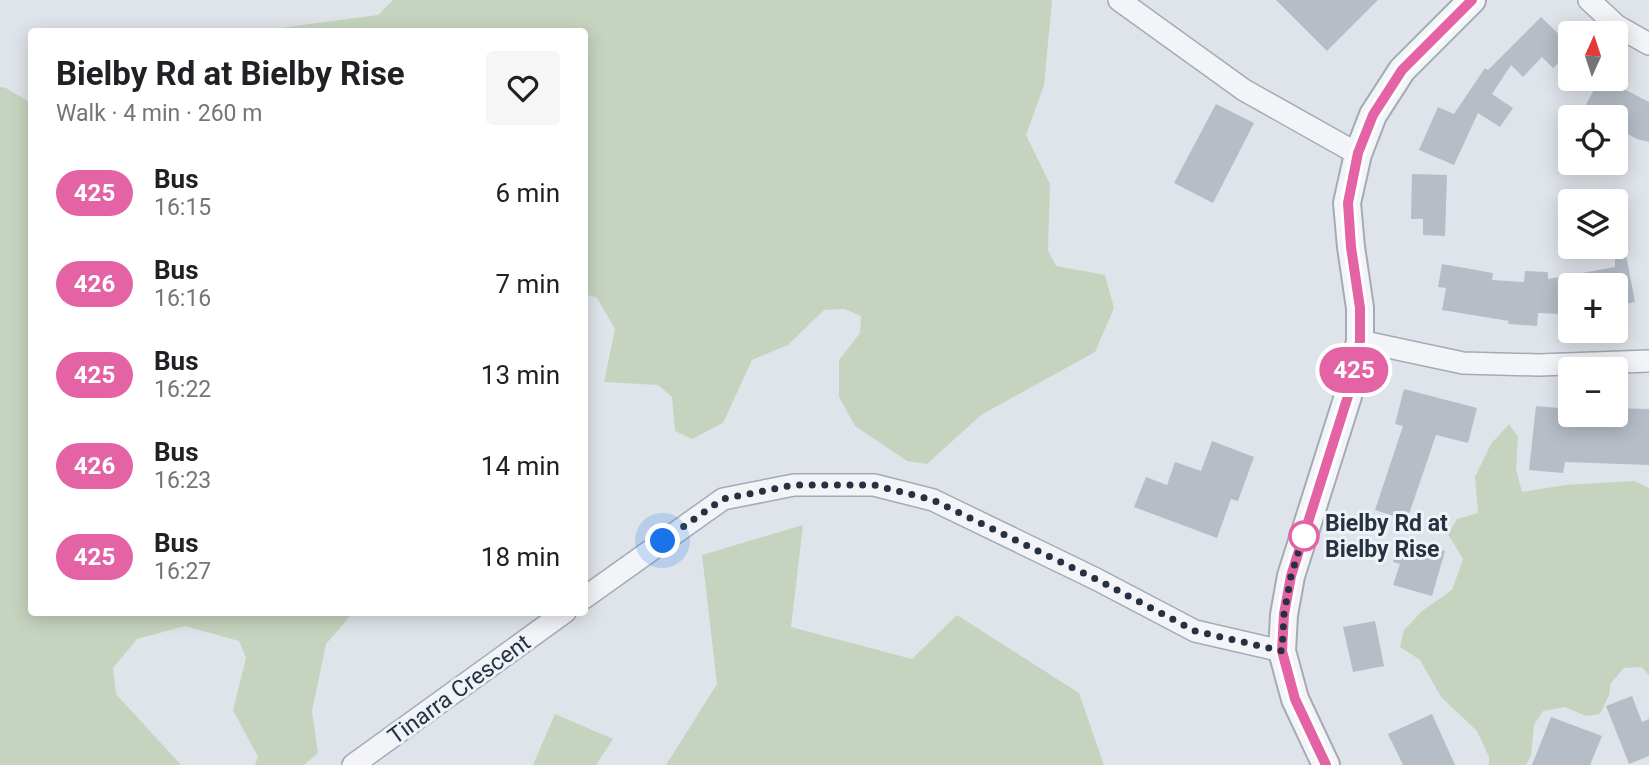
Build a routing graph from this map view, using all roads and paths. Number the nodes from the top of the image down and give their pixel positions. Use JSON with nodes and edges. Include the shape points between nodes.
{"nodes":[{"id":1,"x":1119,"y":0,"type":"edge"},
{"id":2,"x":1472,"y":0,"type":"edge"},
{"id":3,"x":1590,"y":0,"type":"edge"},
{"id":4,"x":1649,"y":44,"type":"edge"},
{"id":5,"x":1358,"y":153,"type":"junction"},
{"id":6,"x":1360,"y":341,"type":"junction"},
{"id":7,"x":1649,"y":361,"type":"edge"},
{"id":8,"x":588,"y":595,"type":"edge"},
{"id":9,"x":559,"y":616,"type":"edge"},
{"id":10,"x":1282,"y":651,"type":"junction"},
{"id":11,"x":353,"y":765,"type":"edge"},
{"id":12,"x":1326,"y":765,"type":"edge"}],
"edges":[{"from":1,"to":5,"type":"street","via":[[1244,90]]},
{"from":2,"to":5,"type":"street","via":[[1402,70],[1373,115]]},
{"from":3,"to":4,"type":"street","via":[[1617,26]]},
{"from":5,"to":6,"type":"street","via":[[1348,203]]},
{"from":6,"to":7,"type":"street","via":[[1463,362]]},
{"from":6,"to":10,"type":"street","via":[[1348,396],[1291,576]]},
{"from":8,"to":10,"type":"street","via":[[723,499],[794,485],[874,485],[933,500],[1195,631]]},
{"from":9,"to":11,"type":"street","name":"Tinarra Crescent"},
{"from":10,"to":12,"type":"street","via":[[1295,699]]}]}
